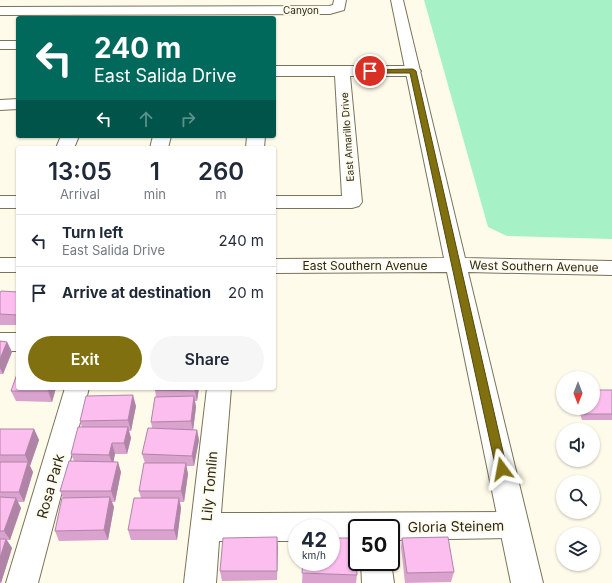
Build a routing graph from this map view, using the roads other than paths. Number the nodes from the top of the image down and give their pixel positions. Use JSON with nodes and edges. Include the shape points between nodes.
{"nodes":[{"id":1,"x":397,"y":0,"type":"edge"},
{"id":2,"x":339,"y":4,"type":"edge"},
{"id":3,"x":102,"y":5,"type":"edge"},
{"id":4,"x":161,"y":5,"type":"edge"},
{"id":5,"x":221,"y":5,"type":"edge"},
{"id":6,"x":280,"y":5,"type":"edge"},
{"id":7,"x":0,"y":11,"type":"edge"},
{"id":8,"x":0,"y":45,"type":"edge"},
{"id":9,"x":16,"y":45,"type":"edge"},
{"id":10,"x":413,"y":71,"type":"junction"},
{"id":11,"x":276,"y":72,"type":"edge"},
{"id":12,"x":342,"y":72,"type":"junction"},
{"id":13,"x":16,"y":104,"type":"edge"},
{"id":14,"x":0,"y":105,"type":"edge"},
{"id":15,"x":0,"y":202,"type":"edge"},
{"id":16,"x":16,"y":202,"type":"edge"},
{"id":17,"x":276,"y":202,"type":"edge"},
{"id":18,"x":0,"y":265,"type":"edge"},
{"id":19,"x":16,"y":265,"type":"edge"},
{"id":20,"x":456,"y":265,"type":"junction"},
{"id":21,"x":276,"y":266,"type":"edge"},
{"id":22,"x":612,"y":268,"type":"edge"},
{"id":23,"x":0,"y":342,"type":"edge"},
{"id":24,"x":16,"y":342,"type":"edge"},
{"id":25,"x":76,"y":390,"type":"edge"},
{"id":26,"x":219,"y":390,"type":"edge"},
{"id":27,"x":514,"y":525,"type":"junction"},
{"id":28,"x":205,"y":527,"type":"junction"},
{"id":29,"x":400,"y":527,"type":"edge"},
{"id":30,"x":348,"y":528,"type":"edge"},
{"id":31,"x":377,"y":571,"type":"edge"},
{"id":32,"x":22,"y":583,"type":"edge"},
{"id":33,"x":200,"y":583,"type":"edge"},
{"id":34,"x":378,"y":583,"type":"edge"},
{"id":35,"x":527,"y":583,"type":"edge"}],
"edges":[{"from":1,"to":10,"type":"main road"},
{"from":2,"to":6,"type":"main road","name":"Canyon"},
{"from":3,"to":4,"type":"main road","name":"Canyon"},
{"from":3,"to":7,"type":"main road","name":"Canyon"},
{"from":4,"to":5,"type":"main road","name":"Canyon"},
{"from":5,"to":6,"type":"main road","name":"Canyon"},
{"from":8,"to":9,"type":"main road"},
{"from":10,"to":12,"type":"main road"},
{"from":10,"to":20,"type":"main road"},
{"from":11,"to":12,"type":"main road"},
{"from":12,"to":17,"type":"main road","name":"East Amarillo Drive","via":[[352,202]]},
{"from":13,"to":14,"type":"main road"},
{"from":15,"to":16,"type":"main road"},
{"from":18,"to":19,"type":"main road"},
{"from":20,"to":21,"type":"main road","name":"East Southern Avenue"},
{"from":20,"to":22,"type":"main road","name":"West Southern Avenue"},
{"from":20,"to":27,"type":"main road"},
{"from":23,"to":24,"type":"main road"},
{"from":25,"to":32,"type":"main road","name":"Rosa Park"},
{"from":26,"to":28,"type":"main road","name":"Lily Tomlin"},
{"from":27,"to":29,"type":"main road","name":"Gloria Steinem"},
{"from":27,"to":35,"type":"main road"},
{"from":28,"to":30,"type":"main road","name":"Gloria Steinem"},
{"from":28,"to":33,"type":"main road","name":"Lily Tomlin"},
{"from":31,"to":34,"type":"main road"}]}
